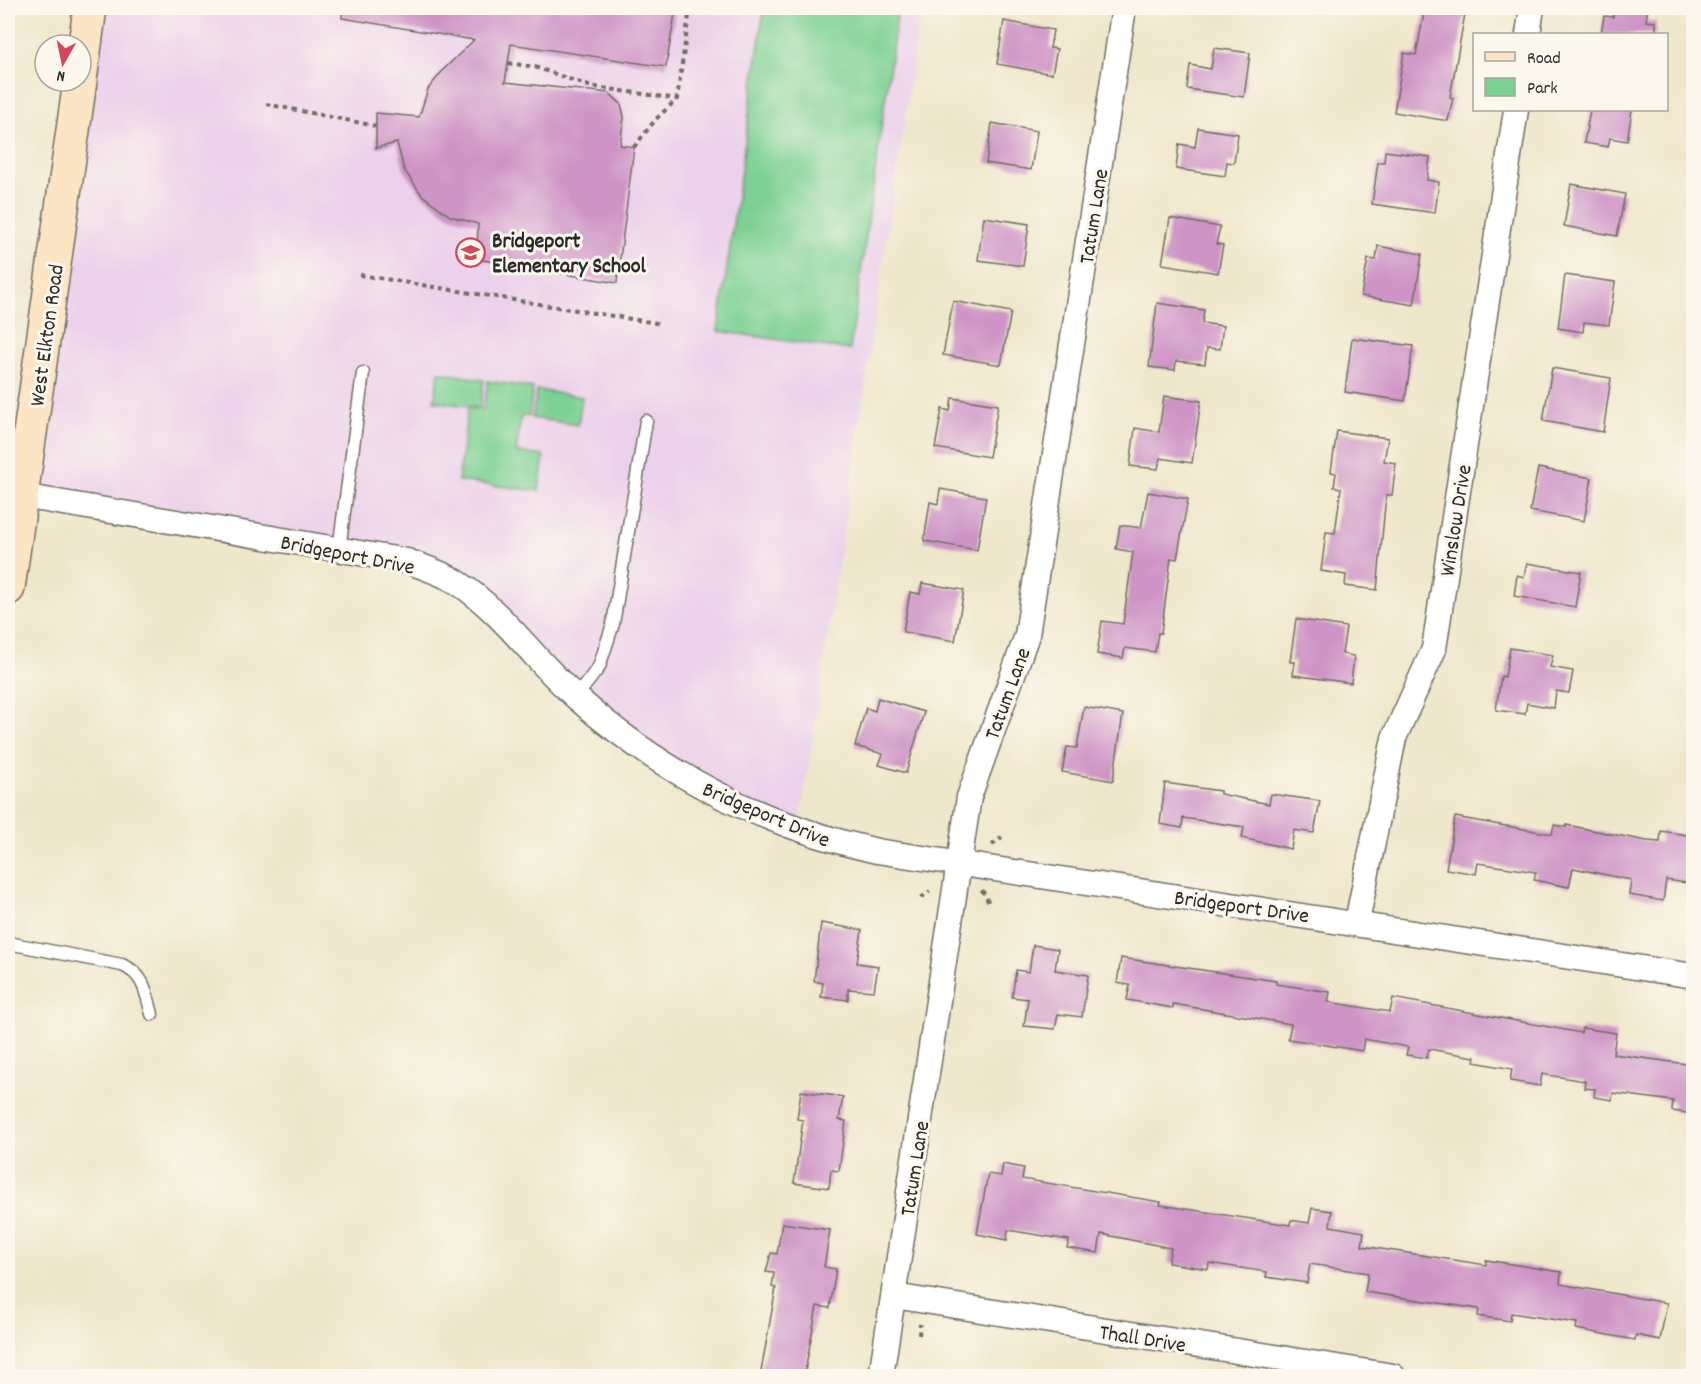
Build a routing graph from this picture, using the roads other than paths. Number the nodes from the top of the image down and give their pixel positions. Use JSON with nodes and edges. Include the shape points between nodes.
{"nodes":[{"id":1,"x":90,"y":8,"type":"edge"},
{"id":2,"x":1124,"y":8,"type":"edge"},
{"id":3,"x":1532,"y":8,"type":"edge"},
{"id":4,"x":87,"y":33,"type":"edge"},
{"id":5,"x":1528,"y":33,"type":"edge"},
{"id":6,"x":78,"y":93,"type":"edge"},
{"id":7,"x":1516,"y":111,"type":"edge"},
{"id":8,"x":363,"y":373,"type":"dead end"},
{"id":9,"x":646,"y":421,"type":"dead end"},
{"id":10,"x":12,"y":494,"type":"edge"},
{"id":11,"x":339,"y":549,"type":"junction"},
{"id":12,"x":8,"y":588,"type":"edge"},
{"id":13,"x":576,"y":697,"type":"junction"},
{"id":14,"x":959,"y":864,"type":"junction"},
{"id":15,"x":1357,"y":922,"type":"junction"},
{"id":16,"x":8,"y":943,"type":"edge"},
{"id":17,"x":1694,"y":976,"type":"edge"},
{"id":18,"x":152,"y":1014,"type":"dead end"},
{"id":19,"x":894,"y":1296,"type":"junction"},
{"id":20,"x":1296,"y":1370,"type":"edge"},
{"id":21,"x":881,"y":1377,"type":"edge"},
{"id":22,"x":1393,"y":1377,"type":"edge"}],
"edges":[{"from":1,"to":4,"type":"street"},
{"from":2,"to":14,"type":"street","name":"Tatum Lane","via":[[1027,635],[969,797]]},
{"from":3,"to":5,"type":"street"},
{"from":6,"to":10,"type":"street","name":"West Elkton Road"},
{"from":7,"to":15,"type":"street","name":"Winslow Drive","via":[[1434,650],[1395,738]]},
{"from":8,"to":11,"type":"lane"},
{"from":9,"to":13,"type":"lane","via":[[613,624],[598,667]]},
{"from":10,"to":11,"type":"street","name":"Bridgeport Drive"},
{"from":10,"to":12,"type":"street","name":"West Elkton Road"},
{"from":11,"to":13,"type":"street","name":"Bridgeport Drive","via":[[407,561],[455,581],[497,614]]},
{"from":13,"to":14,"type":"street","name":"Bridgeport Drive","via":[[636,747],[692,782],[753,812],[824,839]]},
{"from":14,"to":15,"type":"street","name":"Bridgeport Drive"},
{"from":14,"to":19,"type":"street","name":"Tatum Lane"},
{"from":15,"to":17,"type":"street","name":"Bridgeport Drive"},
{"from":16,"to":18,"type":"lane","via":[[134,970],[142,979]]},
{"from":19,"to":20,"type":"street","name":"Thall Drive"},
{"from":19,"to":21,"type":"street","name":"Tatum Lane"},
{"from":20,"to":22,"type":"street","name":"Thall Drive"}]}
